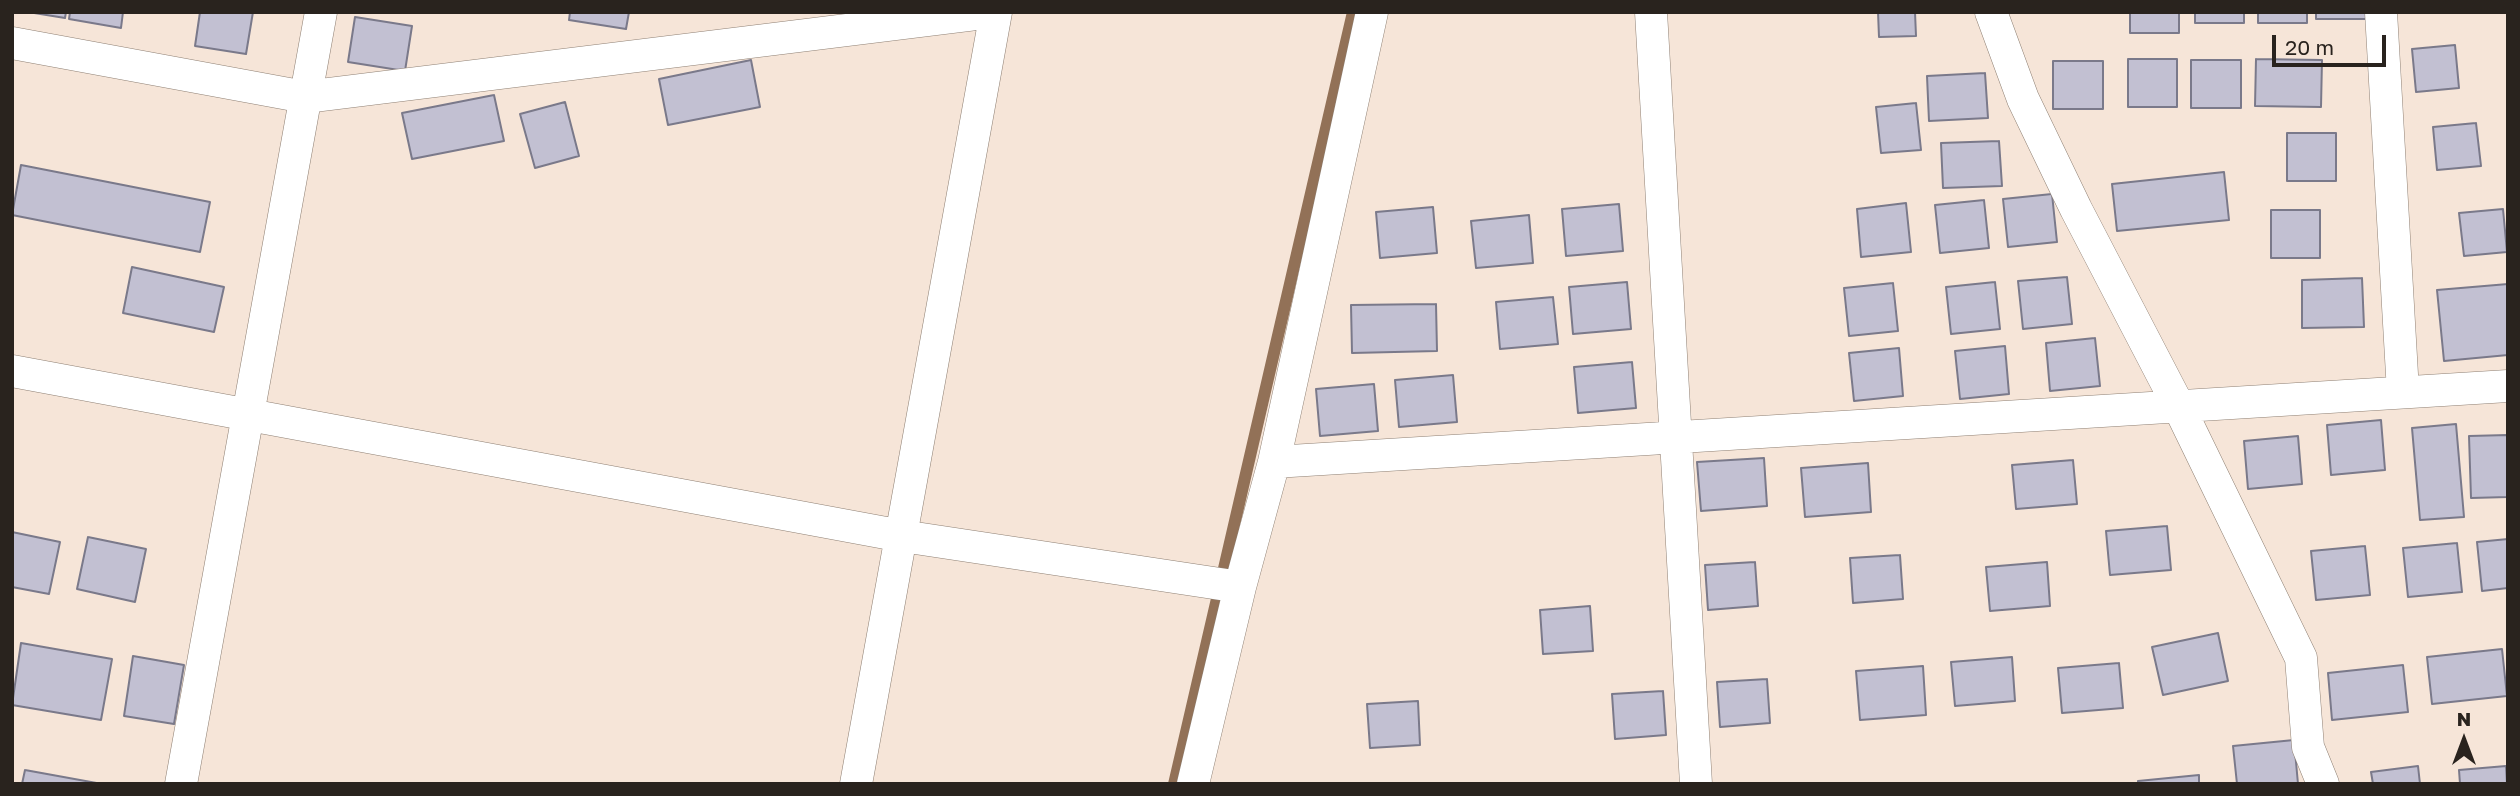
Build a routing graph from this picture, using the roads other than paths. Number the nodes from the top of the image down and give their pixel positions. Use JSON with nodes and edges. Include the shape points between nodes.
{"nodes":[{"id":1,"x":321,"y":12,"type":"edge"},
{"id":2,"x":994,"y":12,"type":"edge"},
{"id":3,"x":1372,"y":12,"type":"edge"},
{"id":4,"x":1651,"y":12,"type":"edge"},
{"id":5,"x":1991,"y":12,"type":"edge"},
{"id":6,"x":2381,"y":12,"type":"edge"},
{"id":7,"x":12,"y":43,"type":"edge"},
{"id":8,"x":305,"y":97,"type":"junction"},
{"id":9,"x":12,"y":371,"type":"edge"},
{"id":10,"x":2508,"y":386,"type":"edge"},
{"id":11,"x":2403,"y":392,"type":"junction"},
{"id":12,"x":2178,"y":405,"type":"junction"},
{"id":13,"x":248,"y":412,"type":"junction"},
{"id":14,"x":1677,"y":438,"type":"junction"},
{"id":15,"x":1275,"y":462,"type":"junction"},
{"id":16,"x":902,"y":536,"type":"junction"},
{"id":17,"x":1240,"y":587,"type":"junction"},
{"id":18,"x":181,"y":784,"type":"edge"},
{"id":19,"x":856,"y":784,"type":"edge"},
{"id":20,"x":1193,"y":784,"type":"edge"},
{"id":21,"x":1696,"y":784,"type":"edge"},
{"id":22,"x":2323,"y":784,"type":"edge"}],
"edges":[{"from":1,"to":8,"type":"street"},
{"from":2,"to":8,"type":"street"},
{"from":2,"to":16,"type":"street"},
{"from":3,"to":15,"type":"street"},
{"from":4,"to":14,"type":"street"},
{"from":5,"to":12,"type":"street","via":[[2035,124]]},
{"from":6,"to":11,"type":"street"},
{"from":7,"to":8,"type":"street"},
{"from":8,"to":13,"type":"street"},
{"from":9,"to":13,"type":"street"},
{"from":10,"to":11,"type":"street"},
{"from":11,"to":12,"type":"street"},
{"from":12,"to":14,"type":"street"},
{"from":12,"to":22,"type":"street","via":[[2301,658],[2308,747]]},
{"from":13,"to":16,"type":"street"},
{"from":13,"to":18,"type":"street"},
{"from":14,"to":15,"type":"street"},
{"from":14,"to":21,"type":"street"},
{"from":15,"to":17,"type":"street"},
{"from":16,"to":17,"type":"street"},
{"from":16,"to":19,"type":"street"},
{"from":17,"to":20,"type":"street"}]}
